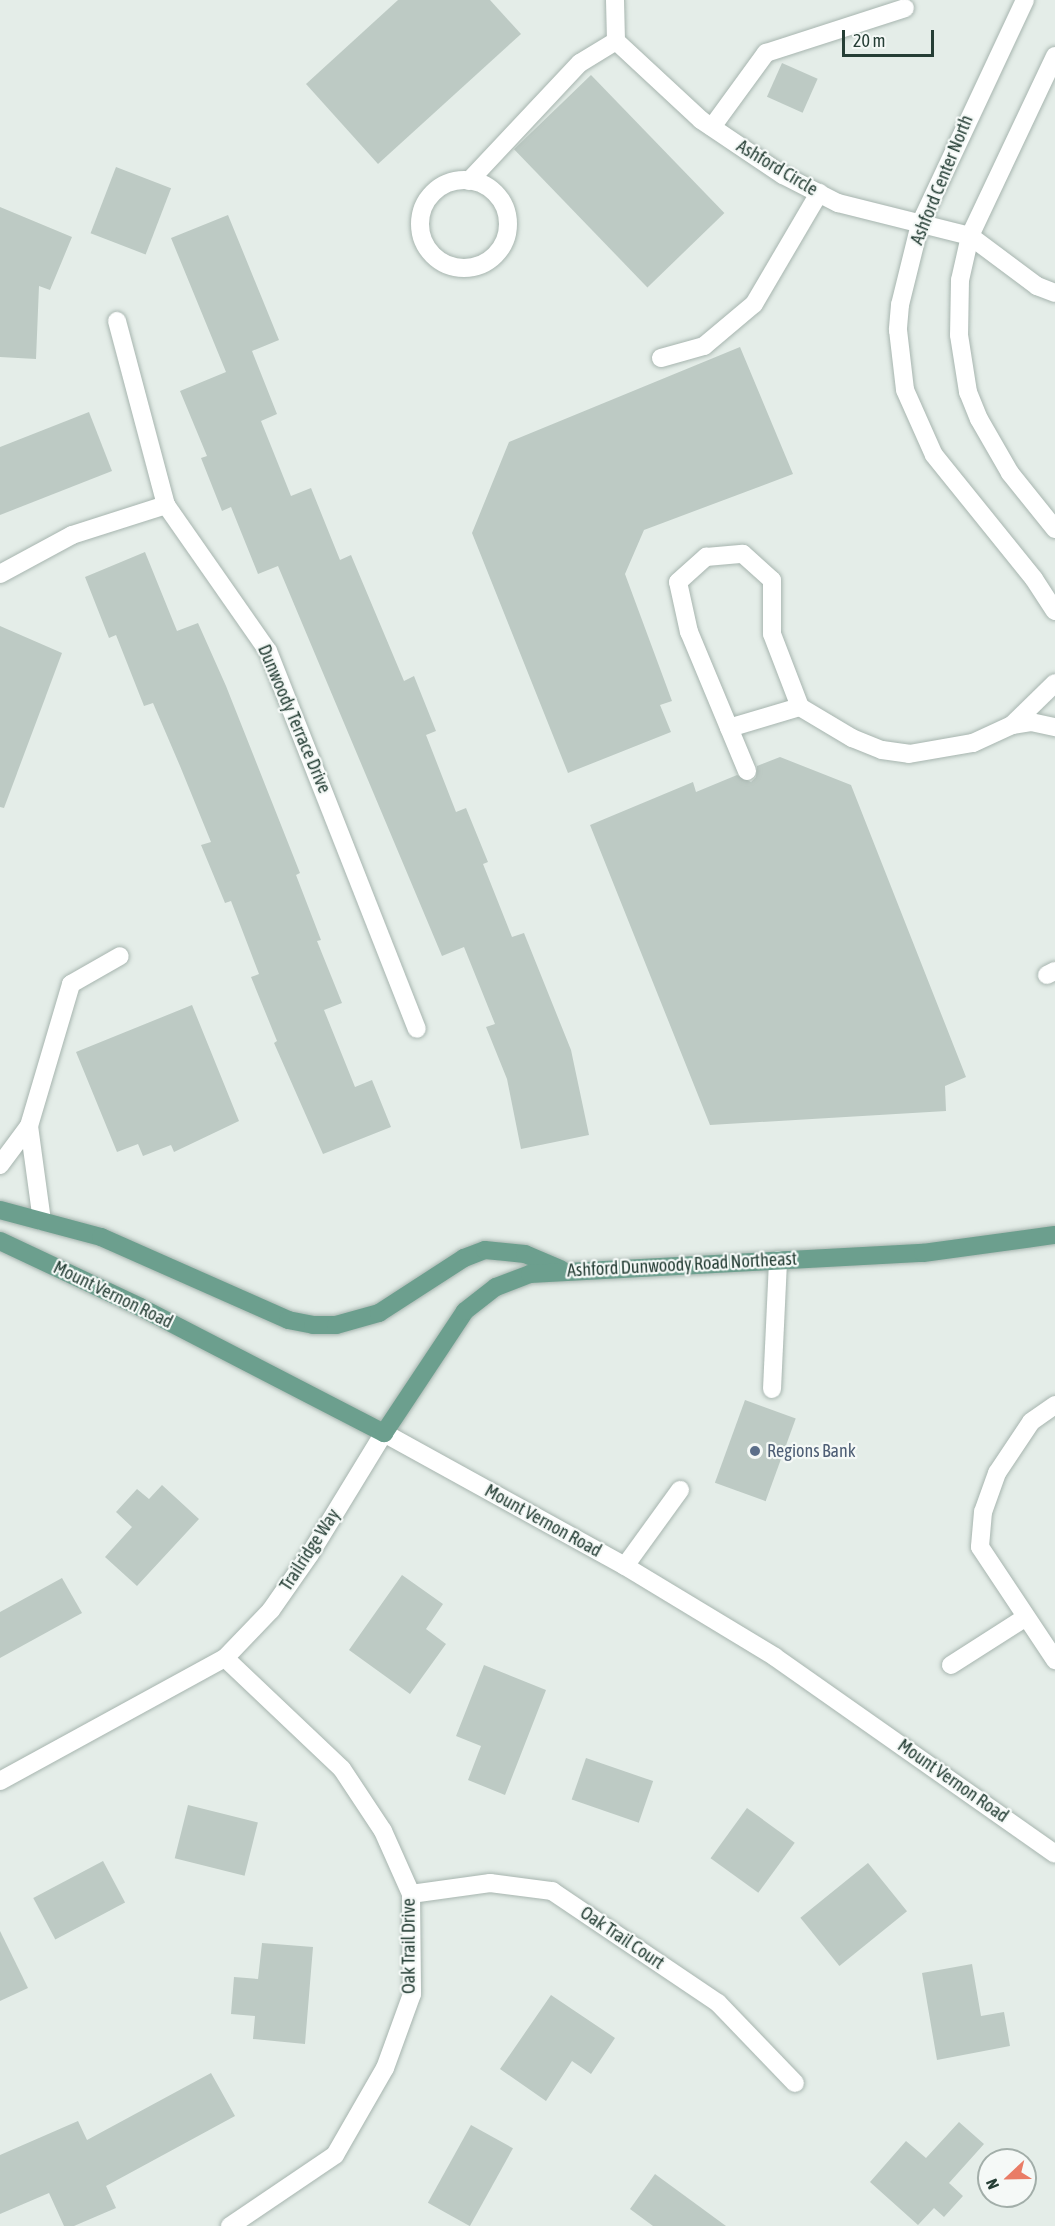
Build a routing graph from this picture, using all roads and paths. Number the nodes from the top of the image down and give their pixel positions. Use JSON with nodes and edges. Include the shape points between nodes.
{"nodes":[{"id":1,"x":615,"y":0,"type":"edge"},
{"id":2,"x":1025,"y":0,"type":"edge"},
{"id":3,"x":905,"y":8,"type":"dead end"},
{"id":4,"x":615,"y":41,"type":"junction"},
{"id":5,"x":1055,"y":56,"type":"edge"},
{"id":6,"x":712,"y":127,"type":"junction"},
{"id":7,"x":469,"y":181,"type":"junction"},
{"id":8,"x":819,"y":193,"type":"junction"},
{"id":9,"x":920,"y":224,"type":"junction"},
{"id":10,"x":970,"y":236,"type":"junction"},
{"id":11,"x":1055,"y":293,"type":"edge"},
{"id":12,"x":117,"y":321,"type":"dead end"},
{"id":13,"x":661,"y":358,"type":"dead end"},
{"id":14,"x":166,"y":505,"type":"junction"},
{"id":15,"x":1055,"y":529,"type":"edge"},
{"id":16,"x":0,"y":574,"type":"edge"},
{"id":17,"x":1055,"y":611,"type":"edge"},
{"id":18,"x":1055,"y":682,"type":"edge"},
{"id":19,"x":800,"y":706,"type":"junction"},
{"id":20,"x":1012,"y":725,"type":"junction"},
{"id":21,"x":1055,"y":727,"type":"edge"},
{"id":22,"x":729,"y":728,"type":"junction"},
{"id":23,"x":747,"y":771,"type":"dead end"},
{"id":24,"x":120,"y":956,"type":"dead end"},
{"id":25,"x":417,"y":1029,"type":"dead end"},
{"id":26,"x":28,"y":1126,"type":"junction"},
{"id":27,"x":0,"y":1165,"type":"edge"},
{"id":28,"x":0,"y":1210,"type":"edge"},
{"id":29,"x":42,"y":1221,"type":"junction"},
{"id":30,"x":1055,"y":1235,"type":"edge"},
{"id":31,"x":0,"y":1241,"type":"edge"},
{"id":32,"x":778,"y":1260,"type":"junction"},
{"id":33,"x":566,"y":1271,"type":"junction"},
{"id":34,"x":772,"y":1389,"type":"dead end"},
{"id":35,"x":1055,"y":1405,"type":"edge"},
{"id":36,"x":384,"y":1432,"type":"junction"},
{"id":37,"x":680,"y":1490,"type":"dead end"},
{"id":38,"x":625,"y":1566,"type":"junction"},
{"id":39,"x":1026,"y":1617,"type":"junction"},
{"id":40,"x":225,"y":1658,"type":"junction"},
{"id":41,"x":1055,"y":1660,"type":"edge"},
{"id":42,"x":951,"y":1665,"type":"dead end"},
{"id":43,"x":0,"y":1781,"type":"edge"},
{"id":44,"x":1055,"y":1854,"type":"edge"},
{"id":45,"x":411,"y":1894,"type":"junction"},
{"id":46,"x":795,"y":2083,"type":"dead end"},
{"id":47,"x":230,"y":2226,"type":"edge"}],
"edges":[{"from":1,"to":4,"type":"street"},
{"from":2,"to":9,"type":"street","name":"Ashford Center North"},
{"from":3,"to":6,"type":"street","via":[[766,53]]},
{"from":4,"to":6,"type":"street","name":"Ashford Circle"},
{"from":4,"to":7,"type":"street","via":[[580,63]]},
{"from":5,"to":10,"type":"street"},
{"from":6,"to":8,"type":"street","name":"Ashford Circle","via":[[783,175]]},
{"from":7,"to":7,"type":"street","via":[[442,186],[423,207],[420,220],[426,247],[447,265],[461,268],[490,260],[506,236],[504,206],[495,194]]},
{"from":8,"to":9,"type":"street","name":"Ashford Circle","via":[[838,203]]},
{"from":8,"to":13,"type":"street","via":[[754,304],[704,346]]},
{"from":9,"to":10,"type":"street","name":"Ashford Circle"},
{"from":9,"to":17,"type":"street","name":"Ashford Center North","via":[[900,305],[899,358],[905,390],[934,455],[1034,579]]},
{"from":10,"to":11,"type":"street","via":[[1038,286]]},
{"from":10,"to":15,"type":"street","via":[[960,280],[959,335],[968,392],[993,446]]},
{"from":12,"to":14,"type":"street","name":"Dunwoody Terrace Drive"},
{"from":14,"to":16,"type":"street","via":[[72,535]]},
{"from":14,"to":25,"type":"street","name":"Dunwoody Terrace Drive","via":[[268,651]]},
{"from":18,"to":20,"type":"street"},
{"from":19,"to":20,"type":"street","via":[[852,738],[882,750],[909,754],[974,742]]},
{"from":19,"to":22,"type":"street"},
{"from":19,"to":22,"type":"street","via":[[772,634],[772,580],[743,554],[706,557],[678,582],[689,632]]},
{"from":20,"to":21,"type":"street","via":[[1032,722]]},
{"from":22,"to":23,"type":"street"},
{"from":24,"to":26,"type":"street","via":[[71,984]]},
{"from":26,"to":27,"type":"street"},
{"from":26,"to":29,"type":"street"},
{"from":28,"to":29,"type":"main road"},
{"from":29,"to":33,"type":"main road","via":[[101,1237],[288,1320],[313,1324],[336,1325],[379,1313],[464,1258],[485,1251],[525,1254]]},
{"from":30,"to":32,"type":"main road","name":"Ashford Dunwoody Road Northeast","via":[[922,1253]]},
{"from":31,"to":36,"type":"main road","name":"Mount Vernon Road","via":[[140,1307]]},
{"from":32,"to":33,"type":"main road","name":"Ashford Dunwoody Road Northeast"},
{"from":32,"to":34,"type":"street"},
{"from":33,"to":36,"type":"main road","name":"Ashford Dunwoody Road Northeast","via":[[512,1279],[479,1298],[452,1326]]},
{"from":35,"to":39,"type":"street","via":[[1031,1422],[997,1473],[983,1512],[980,1547]]},
{"from":36,"to":38,"type":"street","name":"Mount Vernon Road"},
{"from":36,"to":40,"type":"street","name":"Trailridge Way","via":[[271,1610]]},
{"from":37,"to":38,"type":"street"},
{"from":38,"to":44,"type":"street","name":"Mount Vernon Road","via":[[775,1657]]},
{"from":39,"to":41,"type":"street"},
{"from":39,"to":42,"type":"street"},
{"from":40,"to":43,"type":"street"},
{"from":40,"to":45,"type":"street","name":"Oak Trail Drive","via":[[342,1769],[383,1831]]},
{"from":45,"to":46,"type":"street","name":"Oak Trail Court","via":[[489,1883],[552,1891],[718,2003]]},
{"from":45,"to":47,"type":"street","name":"Oak Trail Drive","via":[[412,1994],[385,2068],[335,2155]]}]}
